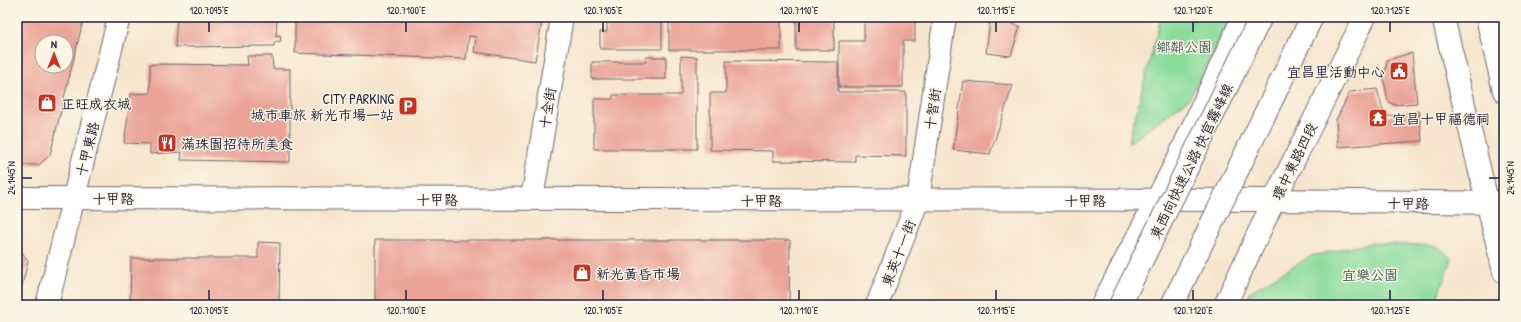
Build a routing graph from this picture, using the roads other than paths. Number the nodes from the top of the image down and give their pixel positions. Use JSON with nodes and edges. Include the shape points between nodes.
{"nodes":[{"id":1,"x":119,"y":17,"type":"edge"},
{"id":2,"x":562,"y":17,"type":"edge"},
{"id":3,"x":945,"y":17,"type":"edge"},
{"id":4,"x":1243,"y":17,"type":"edge"},
{"id":5,"x":1261,"y":17,"type":"edge"},
{"id":6,"x":1312,"y":17,"type":"edge"},
{"id":7,"x":1365,"y":17,"type":"edge"},
{"id":8,"x":1443,"y":17,"type":"edge"},
{"id":9,"x":1488,"y":17,"type":"edge"},
{"id":10,"x":1504,"y":91,"type":"edge"},
{"id":11,"x":17,"y":198,"type":"edge"},
{"id":12,"x":75,"y":198,"type":"junction"},
{"id":13,"x":532,"y":199,"type":"junction"},
{"id":14,"x":918,"y":200,"type":"junction"},
{"id":15,"x":1274,"y":200,"type":"junction"},
{"id":16,"x":1156,"y":201,"type":"junction"},
{"id":17,"x":1496,"y":203,"type":"edge"},
{"id":18,"x":1504,"y":272,"type":"edge"},
{"id":19,"x":47,"y":305,"type":"edge"},
{"id":20,"x":877,"y":305,"type":"edge"},
{"id":21,"x":1102,"y":305,"type":"edge"},
{"id":22,"x":1120,"y":305,"type":"edge"},
{"id":23,"x":1172,"y":305,"type":"edge"},
{"id":24,"x":1225,"y":305,"type":"edge"}],
"edges":[{"from":1,"to":12,"type":"main road","name":"十甲東路"},
{"from":2,"to":13,"type":"main road","name":"十全街"},
{"from":3,"to":14,"type":"main road","name":"十智街"},
{"from":4,"to":16,"type":"main road"},
{"from":5,"to":22,"type":"main road","name":"東西向快速公路 快官霧峰線","bridge":true},
{"from":6,"to":23,"type":"main road","bridge":true},
{"from":7,"to":15,"type":"main road","name":"環中東路四段"},
{"from":8,"to":17,"type":"main road"},
{"from":9,"to":10,"type":"main road"},
{"from":11,"to":12,"type":"main road","name":"十甲路"},
{"from":12,"to":13,"type":"main road","name":"十甲路"},
{"from":12,"to":19,"type":"main road","name":"十甲東路"},
{"from":13,"to":14,"type":"main road","name":"十甲路"},
{"from":14,"to":16,"type":"main road","name":"十甲路"},
{"from":14,"to":20,"type":"main road","name":"東英十一街"},
{"from":15,"to":16,"type":"main road","name":"十甲路"},
{"from":15,"to":17,"type":"main road","name":"十甲路"},
{"from":15,"to":24,"type":"main road","name":"環中東路四段"},
{"from":16,"to":21,"type":"main road"},
{"from":17,"to":18,"type":"main road"}]}
